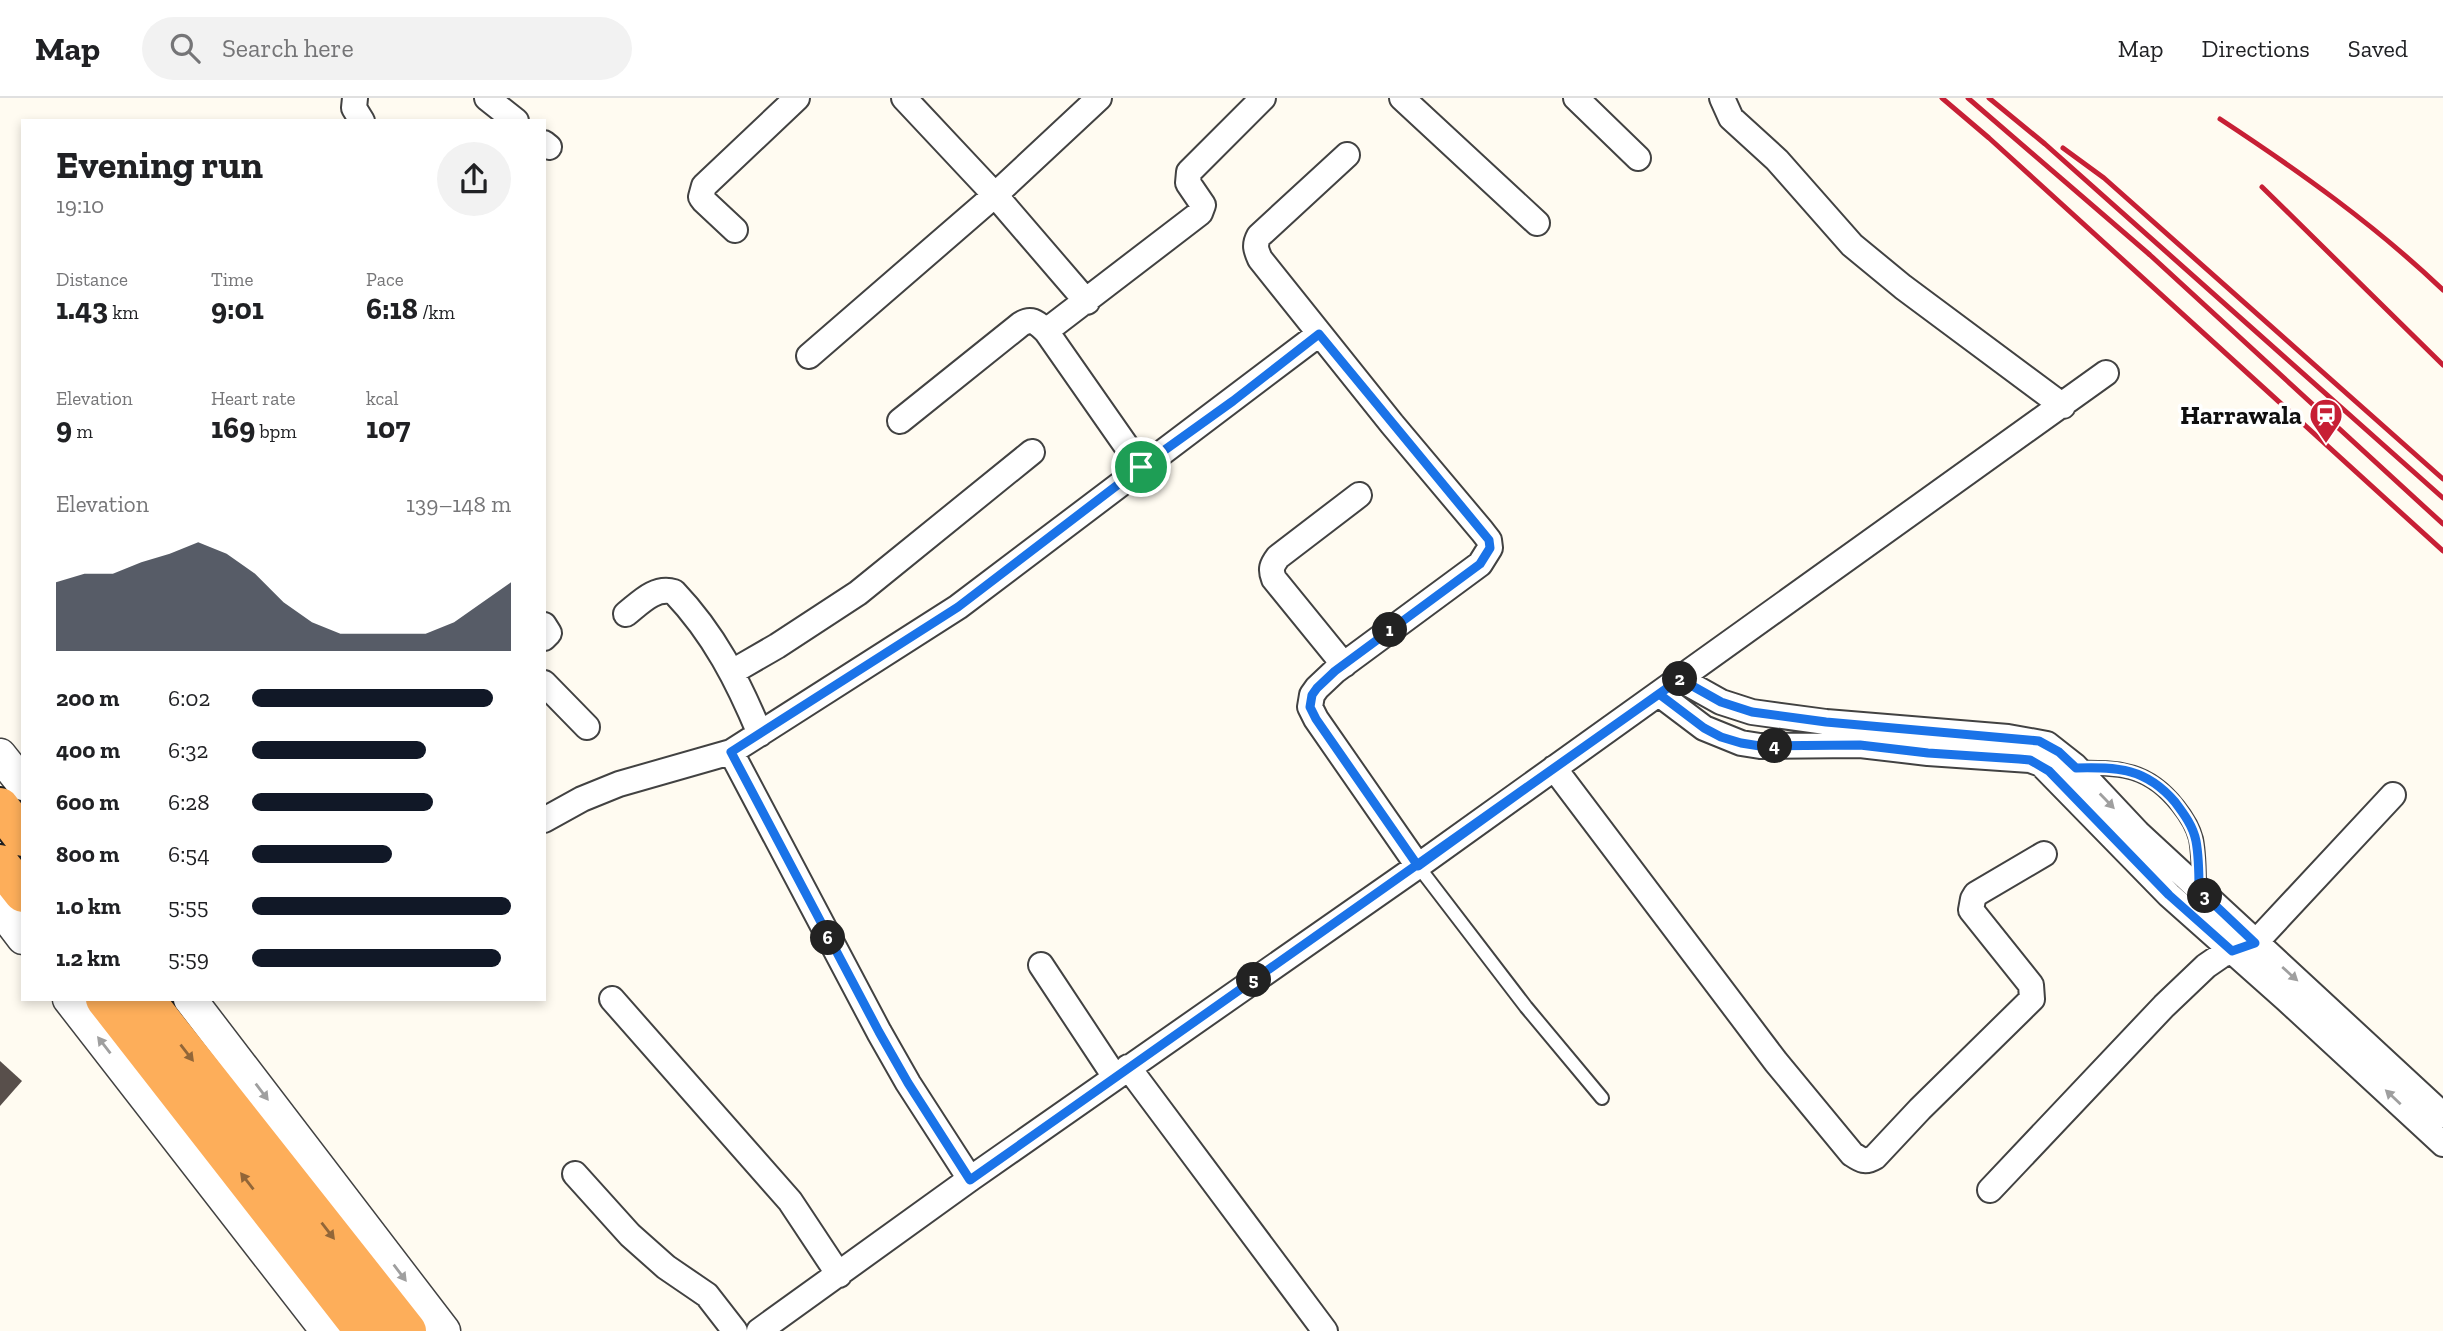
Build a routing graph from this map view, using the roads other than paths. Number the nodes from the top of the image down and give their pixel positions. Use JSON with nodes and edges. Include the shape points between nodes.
{"nodes":[{"id":1,"x":355,"y":98,"type":"edge"},
{"id":2,"x":487,"y":98,"type":"edge"},
{"id":3,"x":797,"y":98,"type":"edge"},
{"id":4,"x":905,"y":98,"type":"edge"},
{"id":5,"x":1099,"y":98,"type":"edge"},
{"id":6,"x":1263,"y":98,"type":"edge"},
{"id":7,"x":1402,"y":98,"type":"edge"},
{"id":8,"x":1576,"y":98,"type":"edge"},
{"id":9,"x":1722,"y":98,"type":"edge"},
{"id":10,"x":361,"y":119,"type":"edge"},
{"id":11,"x":513,"y":119,"type":"edge"},
{"id":12,"x":1347,"y":155,"type":"dead end"},
{"id":13,"x":1638,"y":158,"type":"dead end"},
{"id":14,"x":995,"y":195,"type":"junction"},
{"id":15,"x":1537,"y":223,"type":"dead end"},
{"id":16,"x":735,"y":230,"type":"dead end"},
{"id":17,"x":1087,"y":302,"type":"junction"},
{"id":18,"x":1046,"y":331,"type":"junction"},
{"id":19,"x":1319,"y":334,"type":"junction"},
{"id":20,"x":809,"y":356,"type":"dead end"},
{"id":21,"x":2106,"y":373,"type":"dead end"},
{"id":22,"x":2063,"y":406,"type":"junction"},
{"id":23,"x":900,"y":421,"type":"dead end"},
{"id":24,"x":1032,"y":452,"type":"dead end"},
{"id":25,"x":1141,"y":467,"type":"junction"},
{"id":26,"x":1359,"y":495,"type":"dead end"},
{"id":27,"x":626,"y":614,"type":"dead end"},
{"id":28,"x":1344,"y":665,"type":"junction"},
{"id":29,"x":732,"y":672,"type":"junction"},
{"id":30,"x":1680,"y":679,"type":"junction"},
{"id":31,"x":546,"y":685,"type":"edge"},
{"id":32,"x":1659,"y":694,"type":"junction"},
{"id":33,"x":587,"y":727,"type":"dead end"},
{"id":34,"x":760,"y":734,"type":"junction"},
{"id":35,"x":731,"y":752,"type":"junction"},
{"id":36,"x":2042,"y":753,"type":"junction"},
{"id":37,"x":0,"y":755,"type":"edge"},
{"id":38,"x":1555,"y":768,"type":"junction"},
{"id":39,"x":2076,"y":768,"type":"junction"},
{"id":40,"x":21,"y":781,"type":"edge"},
{"id":41,"x":2393,"y":795,"type":"dead end"},
{"id":42,"x":0,"y":807,"type":"edge"},
{"id":43,"x":546,"y":819,"type":"edge"},
{"id":44,"x":21,"y":834,"type":"edge"},
{"id":45,"x":2044,"y":854,"type":"dead end"},
{"id":46,"x":0,"y":864,"type":"edge"},
{"id":47,"x":1418,"y":866,"type":"junction"},
{"id":48,"x":21,"y":890,"type":"edge"},
{"id":49,"x":2199,"y":890,"type":"junction"},
{"id":50,"x":0,"y":908,"type":"edge"},
{"id":51,"x":21,"y":935,"type":"edge"},
{"id":52,"x":2244,"y":947,"type":"junction"},
{"id":53,"x":1041,"y":964,"type":"dead end"},
{"id":54,"x":612,"y":999,"type":"dead end"},
{"id":55,"x":71,"y":1001,"type":"edge"},
{"id":56,"x":107,"y":1001,"type":"edge"},
{"id":57,"x":147,"y":1001,"type":"edge"},
{"id":58,"x":192,"y":1001,"type":"edge"},
{"id":59,"x":1121,"y":1072,"type":"junction"},
{"id":60,"x":1602,"y":1098,"type":"dead end"},
{"id":61,"x":2443,"y":1115,"type":"edge"},
{"id":62,"x":2443,"y":1143,"type":"edge"},
{"id":63,"x":575,"y":1174,"type":"dead end"},
{"id":64,"x":970,"y":1180,"type":"junction"},
{"id":65,"x":1990,"y":1190,"type":"dead end"},
{"id":66,"x":839,"y":1275,"type":"junction"},
{"id":67,"x":327,"y":1331,"type":"edge"},
{"id":68,"x":364,"y":1331,"type":"edge"},
{"id":69,"x":407,"y":1331,"type":"edge"},
{"id":70,"x":444,"y":1331,"type":"edge"},
{"id":71,"x":735,"y":1331,"type":"edge"},
{"id":72,"x":759,"y":1331,"type":"edge"},
{"id":73,"x":1325,"y":1331,"type":"edge"}],
"edges":[{"from":1,"to":10,"type":"street","via":[[354,108]]},
{"from":2,"to":11,"type":"street"},
{"from":3,"to":16,"type":"street","via":[[704,186],[701,197]]},
{"from":4,"to":14,"type":"street"},
{"from":5,"to":14,"type":"street"},
{"from":6,"to":17,"type":"street","via":[[1189,172],[1188,183],[1203,205],[1200,214]]},
{"from":7,"to":15,"type":"street"},
{"from":8,"to":13,"type":"street"},
{"from":9,"to":22,"type":"street","via":[[1731,118],[1777,160],[1852,245]]},
{"from":12,"to":19,"type":"street","via":[[1255,243],[1260,259]]},
{"from":14,"to":17,"type":"street"},
{"from":14,"to":20,"type":"street"},
{"from":17,"to":18,"type":"street"},
{"from":18,"to":23,"type":"street","via":[[1027,320]]},
{"from":18,"to":25,"type":"street"},
{"from":19,"to":25,"type":"street"},
{"from":19,"to":28,"type":"street","via":[[1482,531],[1490,548],[1480,564]]},
{"from":21,"to":22,"type":"street"},
{"from":22,"to":30,"type":"street"},
{"from":24,"to":29,"type":"street","via":[[858,593]]},
{"from":25,"to":34,"type":"street","via":[[958,607]]},
{"from":26,"to":28,"type":"street","via":[[1278,557],[1271,571]]},
{"from":27,"to":29,"type":"street","via":[[656,592],[674,592],[712,636]]},
{"from":28,"to":47,"type":"street","via":[[1317,688],[1310,707]]},
{"from":29,"to":34,"type":"street"},
{"from":30,"to":32,"type":"street"},
{"from":30,"to":36,"type":"street","via":[[1721,702],[1752,712],[2018,738]]},
{"from":31,"to":33,"type":"street"},
{"from":32,"to":36,"type":"street","via":[[1721,737],[1760,746],[1860,745],[2030,760]]},
{"from":32,"to":38,"type":"street"},
{"from":34,"to":35,"type":"street"},
{"from":35,"to":43,"type":"street","via":[[619,784]]},
{"from":35,"to":64,"type":"street","via":[[879,1032]]},
{"from":36,"to":39,"type":"street"},
{"from":36,"to":52,"type":"street","via":[[2049,771],[2169,895]]},
{"from":37,"to":40,"type":"street"},
{"from":38,"to":45,"type":"street","via":[[1776,1062],[1861,1161],[1875,1157],[2032,999],[2031,985],[1971,905],[1976,894]]},
{"from":38,"to":47,"type":"street"},
{"from":39,"to":49,"type":"street","one_way":true},
{"from":39,"to":49,"type":"lane","via":[[2136,772],[2167,792],[2193,829]]},
{"from":41,"to":52,"type":"street"},
{"from":42,"to":44,"type":"highway"},
{"from":46,"to":48,"type":"highway"},
{"from":47,"to":59,"type":"street"},
{"from":47,"to":60,"type":"lane"},
{"from":49,"to":52,"type":"street"},
{"from":50,"to":51,"type":"street"},
{"from":52,"to":61,"type":"street","one_way":true},
{"from":62,"to":52,"type":"street","one_way":true},
{"from":52,"to":65,"type":"street","via":[[2206,966],[2164,1006]]},
{"from":53,"to":59,"type":"street"},
{"from":54,"to":66,"type":"street","via":[[790,1201]]},
{"from":67,"to":55,"type":"street","one_way":true},
{"from":68,"to":56,"type":"highway","one_way":true},
{"from":57,"to":69,"type":"highway","one_way":true},
{"from":58,"to":70,"type":"street","one_way":true},
{"from":59,"to":64,"type":"street"},
{"from":59,"to":73,"type":"street"},
{"from":63,"to":71,"type":"street","via":[[630,1235],[708,1295]]},
{"from":64,"to":66,"type":"street"},
{"from":66,"to":72,"type":"street"}]}
